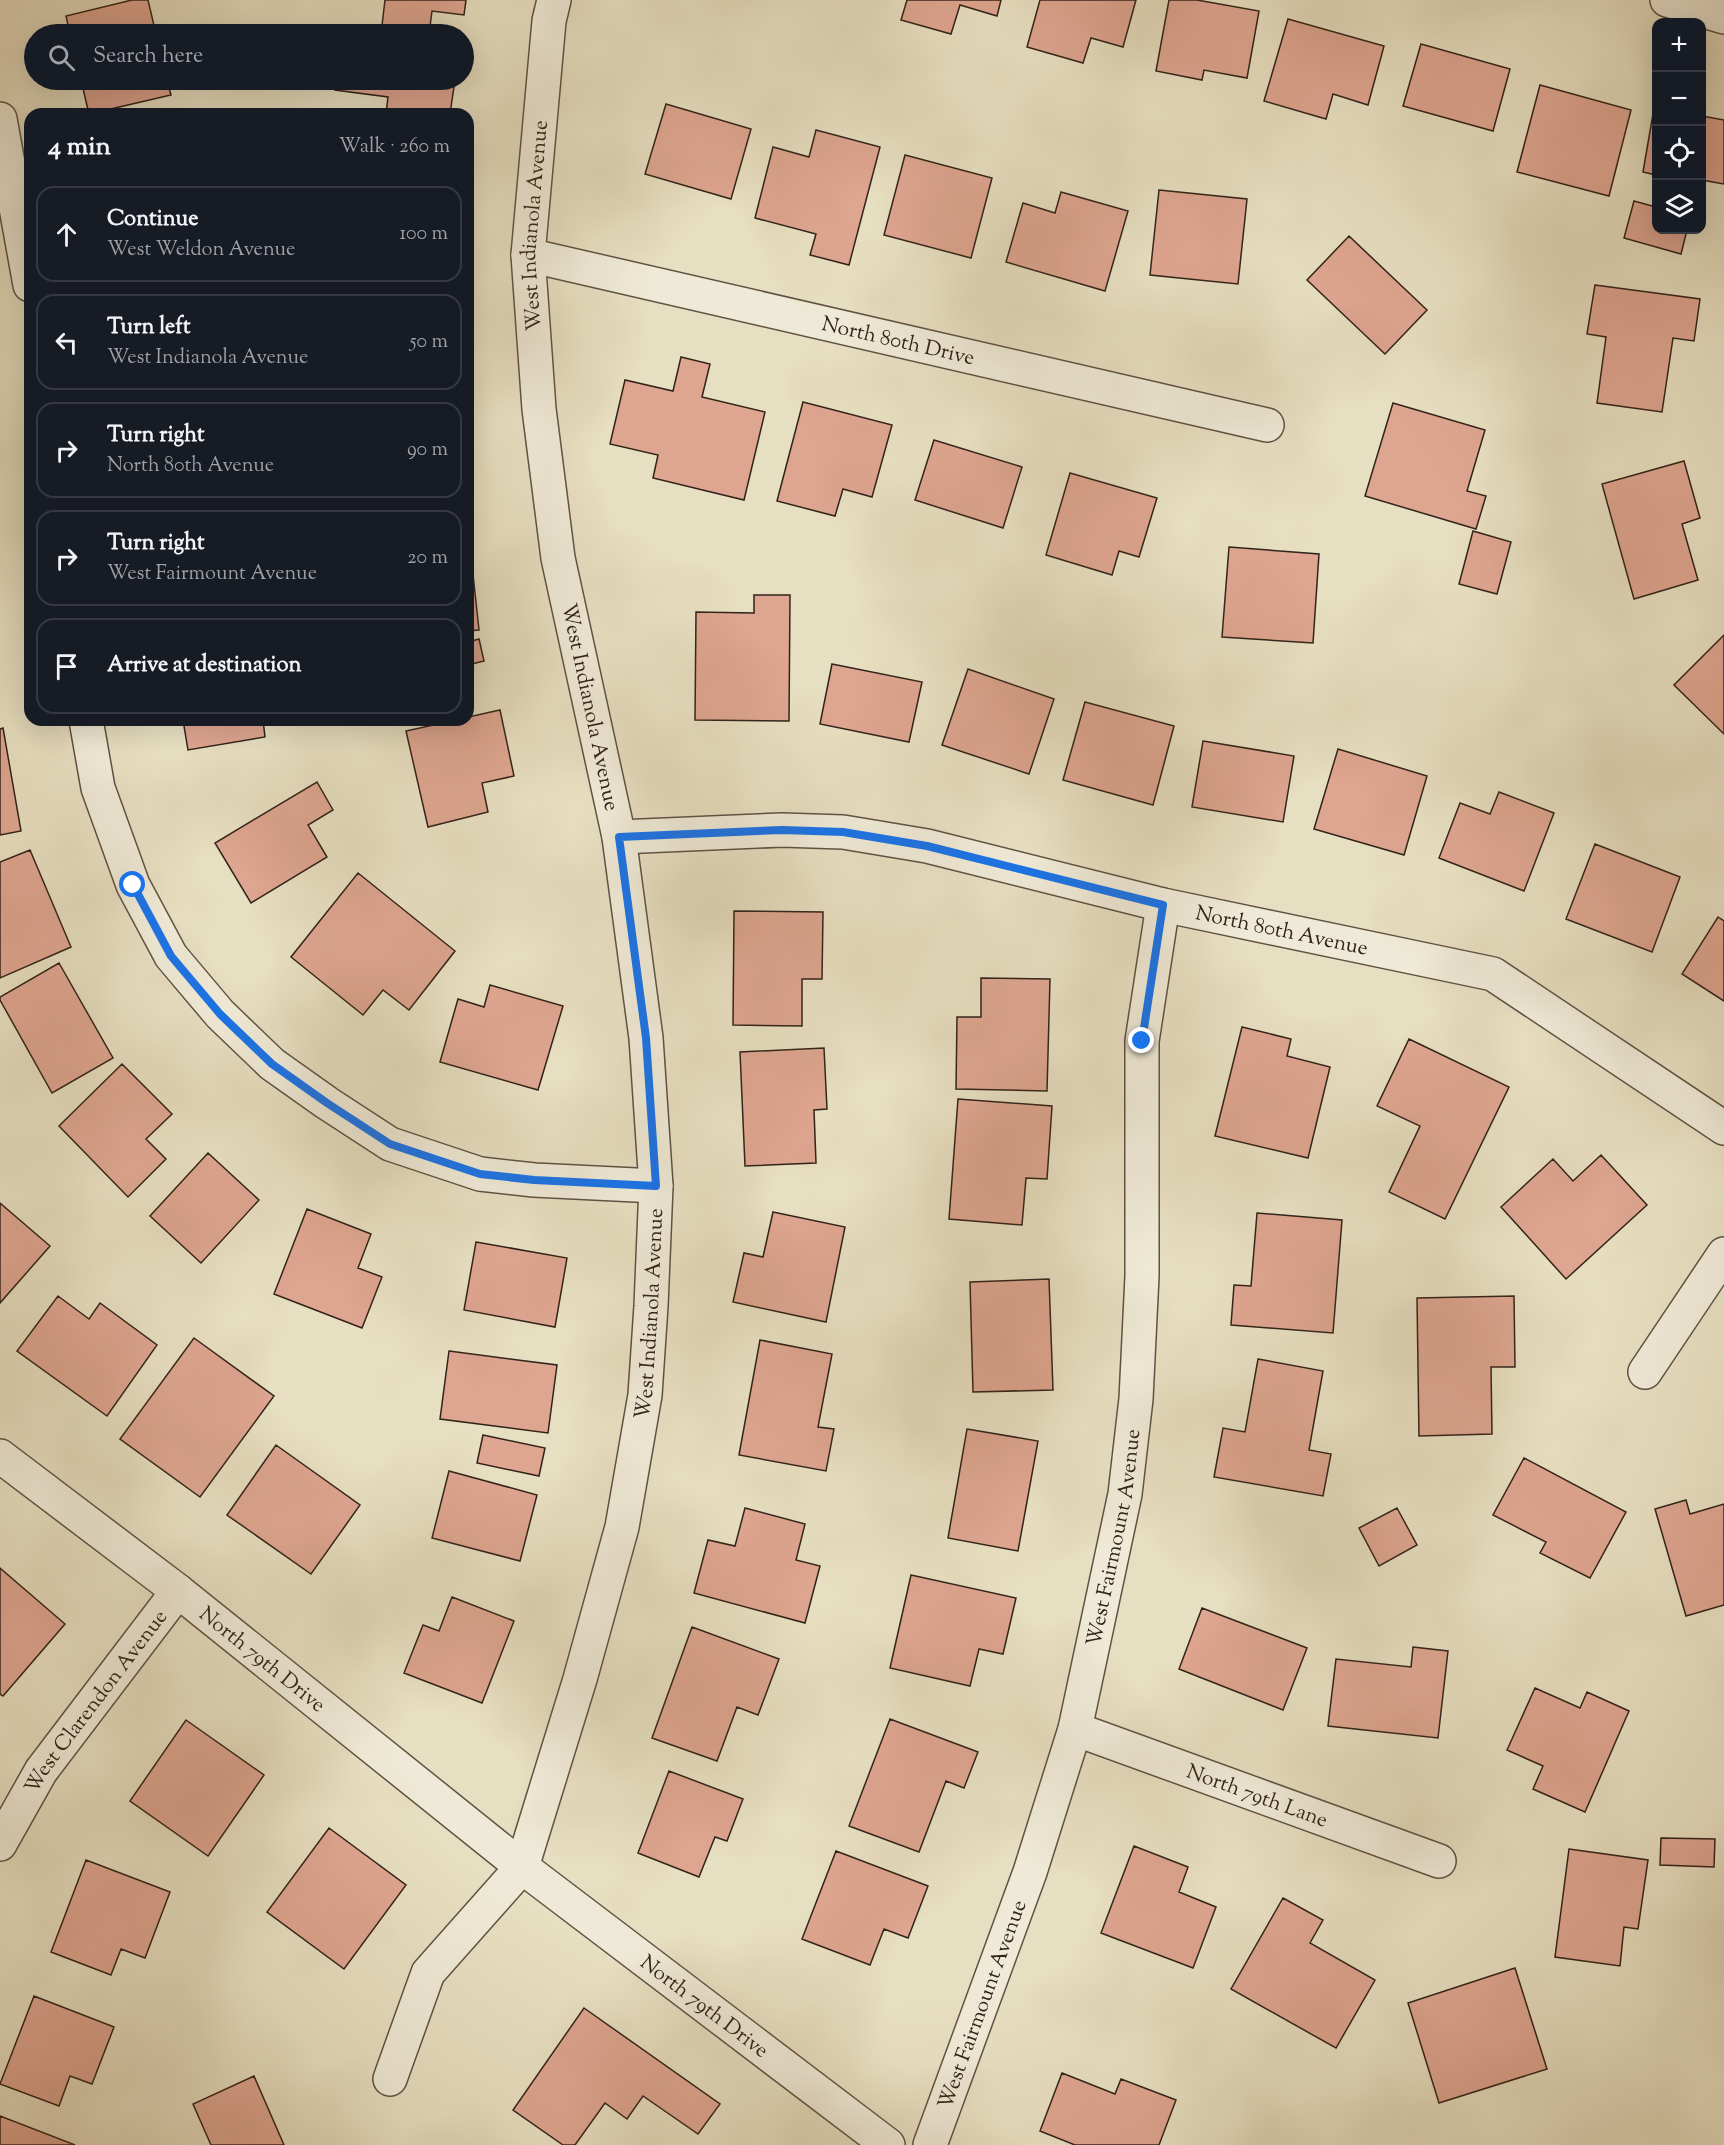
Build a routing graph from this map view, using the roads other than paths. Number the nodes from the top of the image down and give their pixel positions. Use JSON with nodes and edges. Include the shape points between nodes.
{"nodes":[{"id":1,"x":554,"y":0,"type":"edge"},
{"id":2,"x":1667,"y":0,"type":"edge"},
{"id":3,"x":1724,"y":17,"type":"edge"},
{"id":4,"x":0,"y":119,"type":"edge"},
{"id":5,"x":24,"y":252,"type":"edge"},
{"id":6,"x":528,"y":255,"type":"junction"},
{"id":7,"x":1267,"y":424,"type":"dead end"},
{"id":8,"x":87,"y":726,"type":"edge"},
{"id":9,"x":619,"y":837,"type":"junction"},
{"id":10,"x":1163,"y":905,"type":"junction"},
{"id":11,"x":1724,"y":1128,"type":"edge"},
{"id":12,"x":656,"y":1186,"type":"junction"},
{"id":13,"x":1724,"y":1254,"type":"edge"},
{"id":14,"x":1645,"y":1372,"type":"dead end"},
{"id":15,"x":0,"y":1455,"type":"edge"},
{"id":16,"x":178,"y":1591,"type":"junction"},
{"id":17,"x":1075,"y":1729,"type":"junction"},
{"id":18,"x":0,"y":1844,"type":"edge"},
{"id":19,"x":1439,"y":1861,"type":"dead end"},
{"id":20,"x":522,"y":1867,"type":"junction"},
{"id":21,"x":390,"y":2079,"type":"dead end"},
{"id":22,"x":888,"y":2145,"type":"edge"},
{"id":23,"x":930,"y":2145,"type":"edge"}],
"edges":[{"from":1,"to":6,"type":"street","name":"West Indianola Avenue"},
{"from":2,"to":3,"type":"street"},
{"from":4,"to":5,"type":"street"},
{"from":6,"to":7,"type":"street","name":"North 80th Drive"},
{"from":6,"to":9,"type":"street","name":"West Indianola Avenue","via":[[539,409],[558,558]]},
{"from":8,"to":12,"type":"street","via":[[98,788],[133,885],[171,956],[220,1014],[272,1064],[390,1144],[480,1174]]},
{"from":9,"to":10,"type":"street","name":"North 80th Avenue","via":[[782,830],[843,832],[927,846]]},
{"from":9,"to":12,"type":"street","name":"West Indianola Avenue","via":[[646,1038]]},
{"from":10,"to":11,"type":"street","name":"North 80th Avenue","via":[[1493,974]]},
{"from":10,"to":17,"type":"street","name":"West Fairmount Avenue","via":[[1142,1041],[1142,1276],[1133,1423],[1125,1494]]},
{"from":12,"to":20,"type":"street","name":"West Indianola Avenue","via":[[645,1395],[622,1527]]},
{"from":13,"to":14,"type":"street"},
{"from":15,"to":16,"type":"street","name":"North 79th Drive"},
{"from":16,"to":18,"type":"street","name":"West Clarendon Avenue","via":[[41,1771]]},
{"from":16,"to":20,"type":"street","name":"North 79th Drive"},
{"from":17,"to":19,"type":"street","name":"North 79th Lane"},
{"from":17,"to":23,"type":"street","name":"West Fairmount Avenue","via":[[1030,1872]]},
{"from":20,"to":21,"type":"street","via":[[428,1973]]},
{"from":20,"to":22,"type":"street","name":"North 79th Drive"}]}
